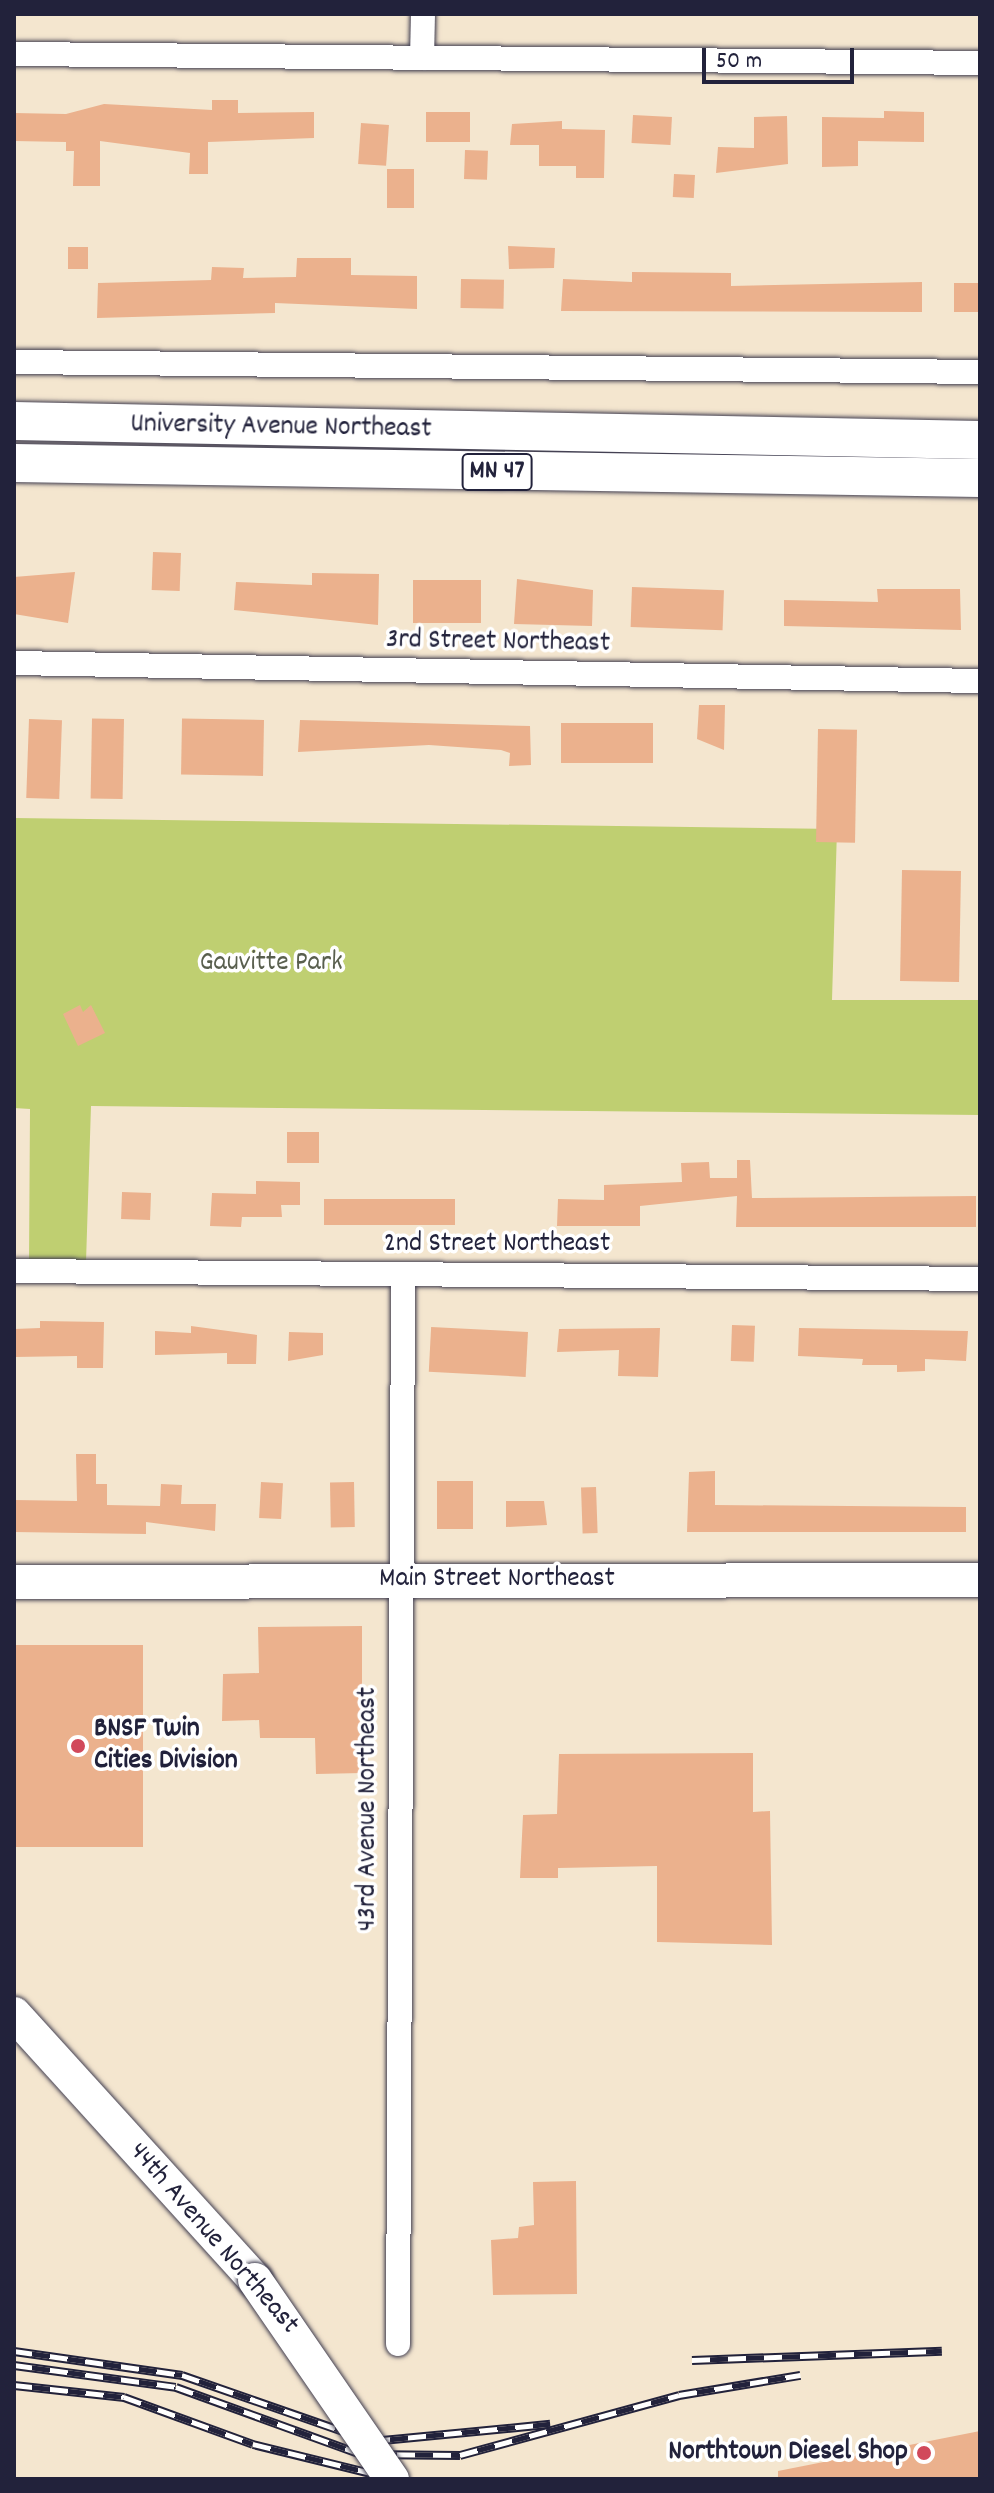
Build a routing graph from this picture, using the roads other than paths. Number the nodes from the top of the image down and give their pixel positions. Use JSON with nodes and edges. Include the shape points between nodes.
{"nodes":[{"id":1,"x":423,"y":14,"type":"edge"},
{"id":2,"x":14,"y":54,"type":"edge"},
{"id":3,"x":422,"y":58,"type":"junction"},
{"id":4,"x":980,"y":63,"type":"edge"},
{"id":5,"x":14,"y":362,"type":"edge"},
{"id":6,"x":980,"y":372,"type":"edge"},
{"id":7,"x":14,"y":421,"type":"edge"},
{"id":8,"x":980,"y":440,"type":"edge"},
{"id":9,"x":14,"y":463,"type":"edge"},
{"id":10,"x":980,"y":478,"type":"edge"},
{"id":11,"x":14,"y":663,"type":"edge"},
{"id":12,"x":980,"y":681,"type":"edge"},
{"id":13,"x":14,"y":1271,"type":"edge"},
{"id":14,"x":403,"y":1274,"type":"junction"},
{"id":15,"x":980,"y":1279,"type":"edge"},
{"id":16,"x":400,"y":1580,"type":"junction"},
{"id":17,"x":980,"y":1580,"type":"edge"},
{"id":18,"x":14,"y":1582,"type":"edge"},
{"id":19,"x":14,"y":2014,"type":"edge"},
{"id":20,"x":398,"y":2344,"type":"dead end"},
{"id":21,"x":392,"y":2479,"type":"edge"}],
"edges":[{"from":1,"to":3,"type":"street"},
{"from":2,"to":3,"type":"street"},
{"from":3,"to":4,"type":"street"},
{"from":5,"to":6,"type":"street"},
{"from":7,"to":8,"type":"main road","name":"University Avenue Northeast","number":"MN 47"},
{"from":9,"to":10,"type":"main road","name":"University Avenue Northeast","number":"MN 47"},
{"from":11,"to":12,"type":"street","name":"3rd Street Northeast"},
{"from":13,"to":14,"type":"street","name":"2nd Street Northeast"},
{"from":14,"to":15,"type":"street","name":"2nd Street Northeast"},
{"from":14,"to":16,"type":"street","name":"43rd Avenue Northeast"},
{"from":16,"to":17,"type":"street","name":"Main Street Northeast"},
{"from":16,"to":18,"type":"street","name":"Main Street Northeast"},
{"from":16,"to":20,"type":"street","name":"43rd Avenue Northeast"},
{"from":19,"to":21,"type":"street","name":"44th Avenue Northeast","bridge":true,"via":[[255,2280]]}]}
